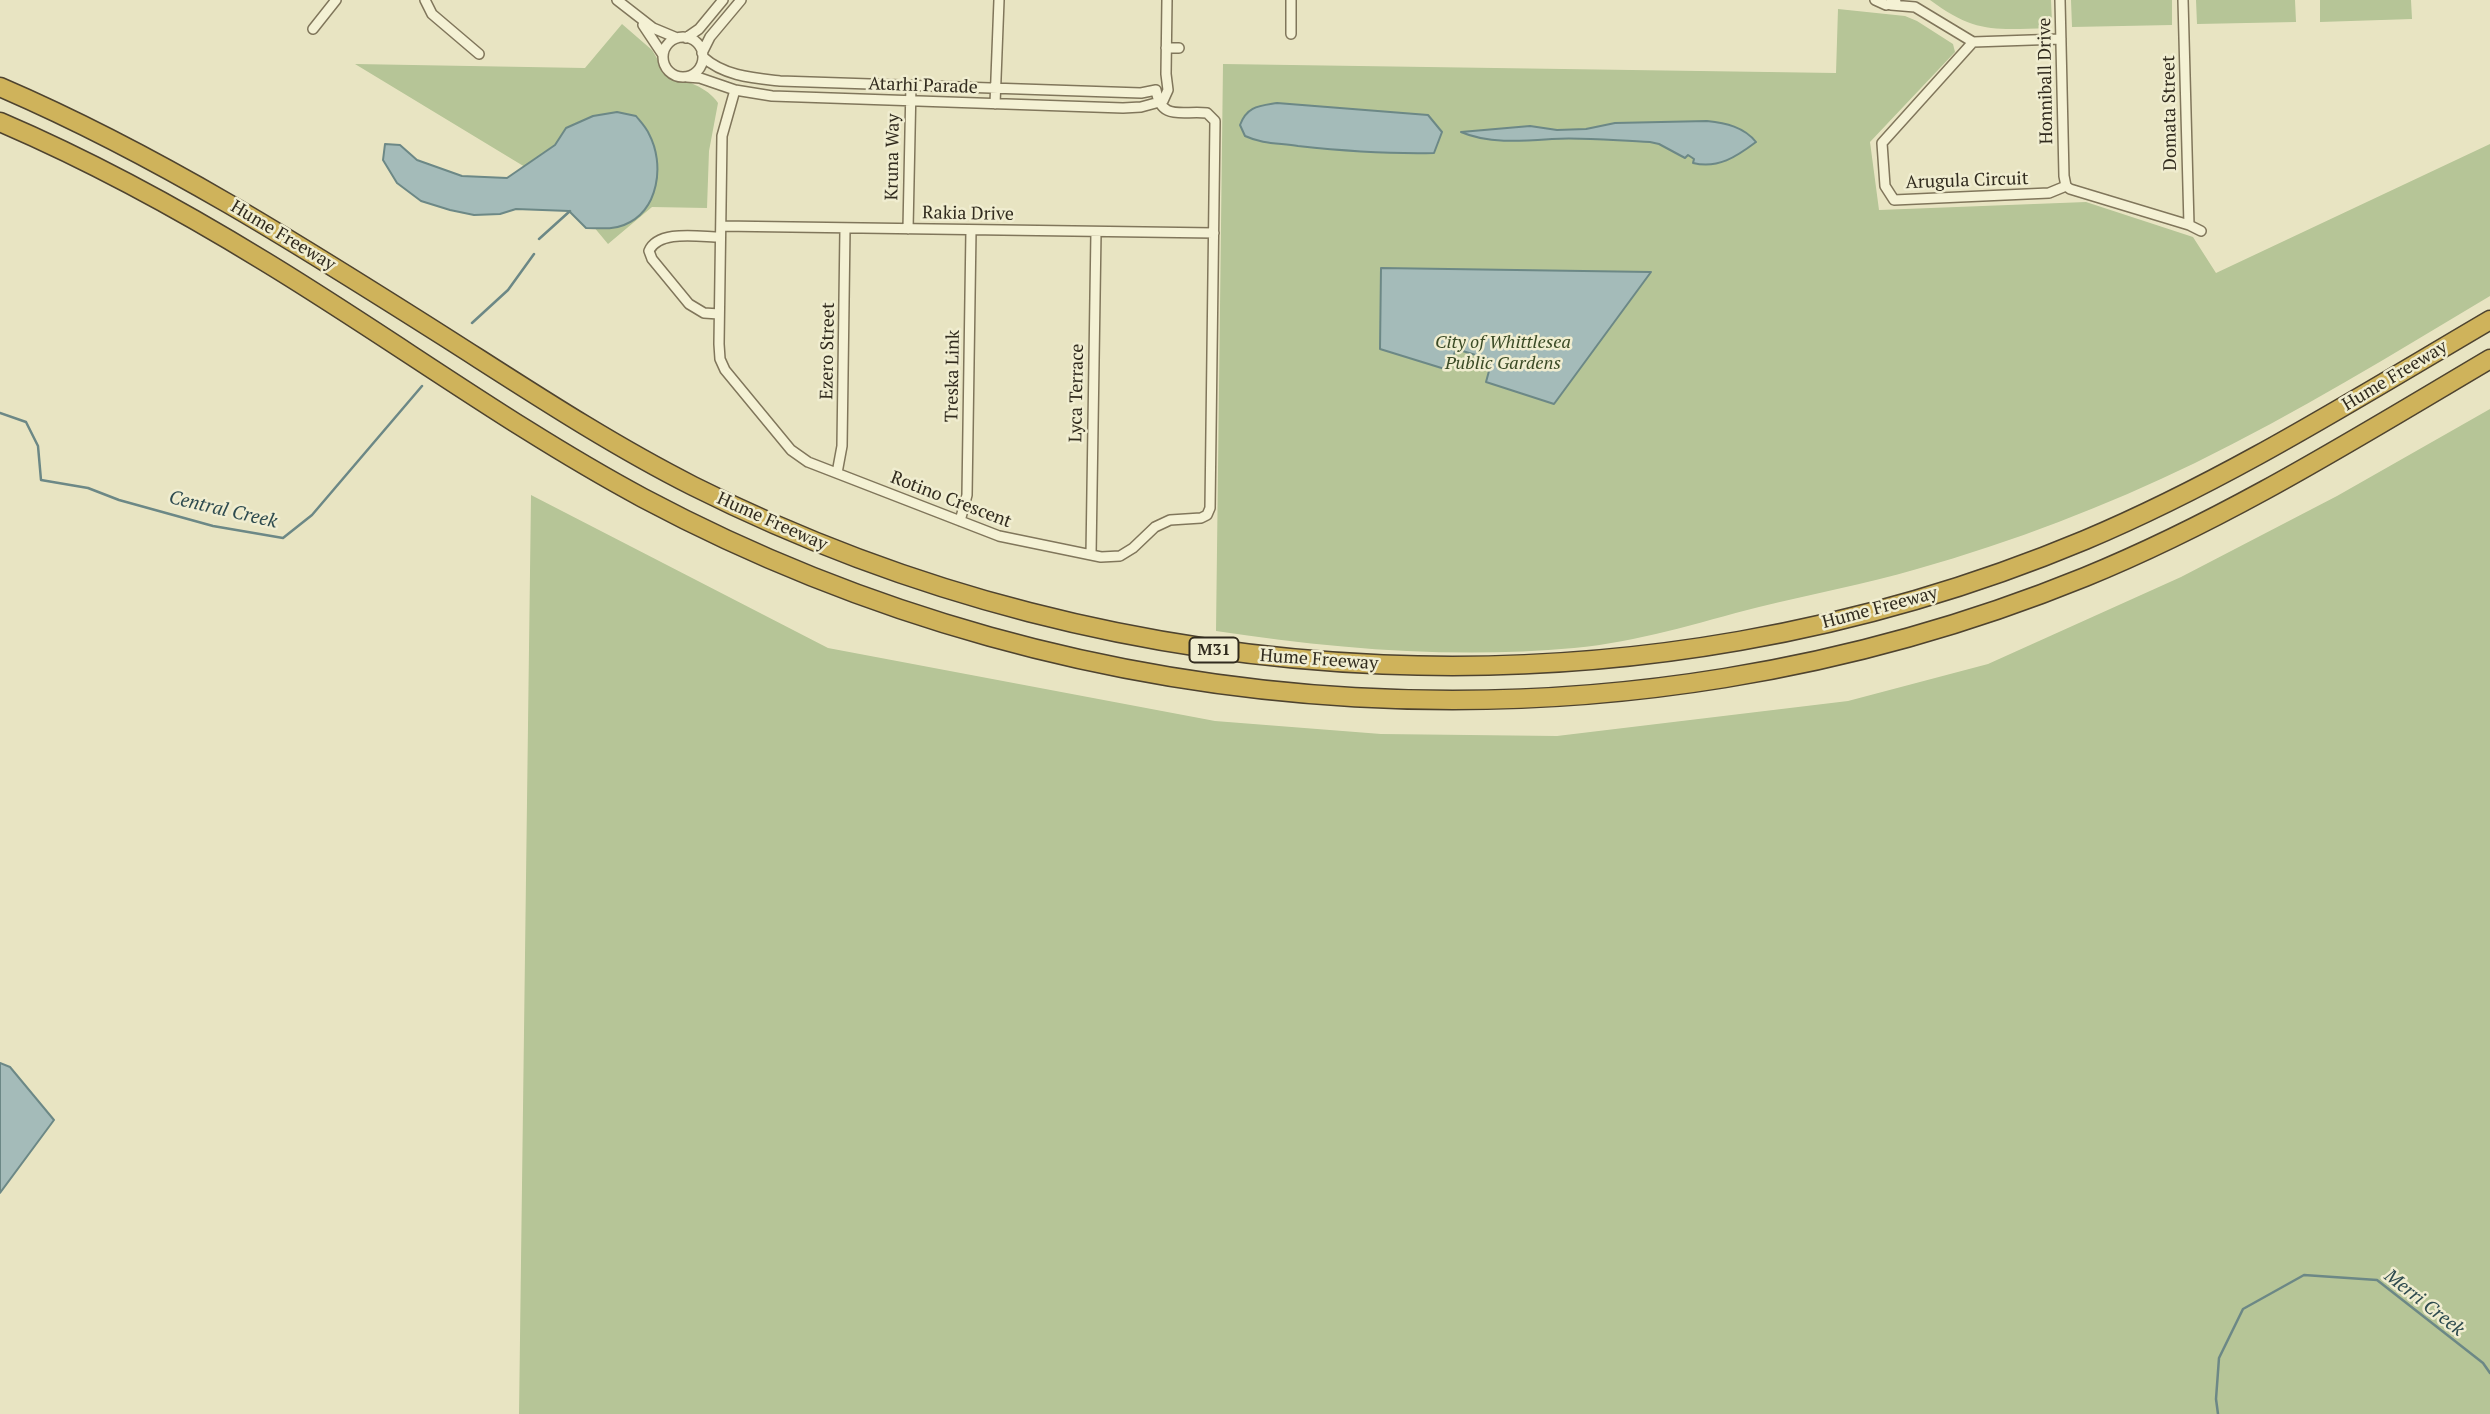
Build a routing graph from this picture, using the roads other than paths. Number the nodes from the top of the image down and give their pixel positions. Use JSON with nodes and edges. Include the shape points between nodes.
{"nodes":[{"id":1,"x":335,"y":0,"type":"edge"},
{"id":2,"x":425,"y":0,"type":"edge"},
{"id":3,"x":617,"y":0,"type":"edge"},
{"id":4,"x":723,"y":0,"type":"edge"},
{"id":5,"x":741,"y":0,"type":"edge"},
{"id":6,"x":999,"y":0,"type":"edge"},
{"id":7,"x":1167,"y":0,"type":"edge"},
{"id":8,"x":1292,"y":0,"type":"edge"},
{"id":9,"x":1875,"y":0,"type":"edge"},
{"id":10,"x":2060,"y":0,"type":"edge"},
{"id":11,"x":2183,"y":0,"type":"edge"},
{"id":12,"x":1894,"y":2,"type":"edge"},
{"id":13,"x":1912,"y":3,"type":"edge"},
{"id":14,"x":638,"y":18,"type":"junction"},
{"id":15,"x":313,"y":29,"type":"dead end"},
{"id":16,"x":1291,"y":34,"type":"dead end"},
{"id":17,"x":682,"y":38,"type":"junction"},
{"id":18,"x":2061,"y":39,"type":"junction"},
{"id":19,"x":1973,"y":42,"type":"junction"},
{"id":20,"x":1166,"y":48,"type":"junction"},
{"id":21,"x":1179,"y":48,"type":"dead end"},
{"id":22,"x":480,"y":54,"type":"dead end"},
{"id":23,"x":663,"y":55,"type":"junction"},
{"id":24,"x":702,"y":55,"type":"junction"},
{"id":25,"x":1166,"y":74,"type":"junction"},
{"id":26,"x":687,"y":77,"type":"junction"},
{"id":27,"x":911,"y":85,"type":"junction"},
{"id":28,"x":0,"y":87,"type":"edge"},
{"id":29,"x":996,"y":88,"type":"junction"},
{"id":30,"x":735,"y":90,"type":"junction"},
{"id":31,"x":1156,"y":90,"type":"junction"},
{"id":32,"x":1162,"y":101,"type":"junction"},
{"id":33,"x":910,"y":102,"type":"junction"},
{"id":34,"x":995,"y":104,"type":"junction"},
{"id":35,"x":0,"y":122,"type":"edge"},
{"id":36,"x":2066,"y":186,"type":"junction"},
{"id":37,"x":2189,"y":225,"type":"junction"},
{"id":38,"x":721,"y":226,"type":"junction"},
{"id":39,"x":845,"y":229,"type":"junction"},
{"id":40,"x":908,"y":229,"type":"junction"},
{"id":41,"x":971,"y":230,"type":"junction"},
{"id":42,"x":2201,"y":231,"type":"dead end"},
{"id":43,"x":1096,"y":232,"type":"junction"},
{"id":44,"x":1214,"y":233,"type":"junction"},
{"id":45,"x":720,"y":237,"type":"junction"},
{"id":46,"x":719,"y":314,"type":"junction"},
{"id":47,"x":2490,"y":320,"type":"edge"},
{"id":48,"x":2490,"y":359,"type":"edge"},
{"id":49,"x":836,"y":473,"type":"junction"},
{"id":50,"x":960,"y":522,"type":"junction"},
{"id":51,"x":1091,"y":555,"type":"junction"}],
"edges":[{"from":1,"to":15,"type":"street"},
{"from":2,"to":22,"type":"street","via":[[432,15]]},
{"from":3,"to":14,"type":"street"},
{"from":4,"to":17,"type":"street","via":[[699,29]]},
{"from":5,"to":24,"type":"street","via":[[710,37]]},
{"from":6,"to":29,"type":"street"},
{"from":7,"to":20,"type":"street"},
{"from":8,"to":16,"type":"street"},
{"from":9,"to":12,"type":"street","via":[[1886,5]]},
{"from":10,"to":18,"type":"street","name":"Honniball Drive"},
{"from":11,"to":37,"type":"street","name":"Domata Street"},
{"from":12,"to":13,"type":"street"},
{"from":13,"to":19,"type":"street"},
{"from":14,"to":17,"type":"street","via":[[664,34]]},
{"from":14,"to":23,"type":"street"},
{"from":17,"to":23,"type":"street","via":[[668,45]]},
{"from":17,"to":24,"type":"street","via":[[696,43]]},
{"from":18,"to":19,"type":"street"},
{"from":18,"to":36,"type":"street","name":"Honniball Drive"},
{"from":19,"to":36,"type":"street","name":"Arugula Circuit","via":[[1882,143],[1885,186],[1894,200],[2049,194]]},
{"from":20,"to":21,"type":"street"},
{"from":20,"to":25,"type":"street"},
{"from":23,"to":26,"type":"street","via":[[670,72]]},
{"from":24,"to":26,"type":"street","via":[[698,69]]},
{"from":24,"to":27,"type":"street","name":"Atarhi Parade","via":[[724,71],[765,79]]},
{"from":25,"to":31,"type":"street"},
{"from":25,"to":32,"type":"street"},
{"from":26,"to":30,"type":"street","name":"Atarhi Parade"},
{"from":27,"to":29,"type":"street","name":"Atarhi Parade"},
{"from":27,"to":33,"type":"street","name":"Kruna Way"},
{"from":28,"to":47,"type":"highway","name":"Hume Freeway","number":"M31","via":[[90,128],[215,195],[547,402],[685,482],[767,521],[867,562],[992,603],[1130,636],[1273,658],[1422,667],[1563,663],[1706,646],[1885,608],[2010,569],[2147,512],[2270,450]]},
{"from":29,"to":31,"type":"street","name":"Atarhi Parade"},
{"from":29,"to":34,"type":"street"},
{"from":30,"to":33,"type":"street","name":"Atarhi Parade"},
{"from":30,"to":38,"type":"street","name":"Rotino Crescent","via":[[722,136]]},
{"from":31,"to":32,"type":"street"},
{"from":32,"to":34,"type":"street","name":"Atarhi Parade","via":[[1133,108]]},
{"from":32,"to":44,"type":"street","name":"Rotino Crescent","via":[[1213,118]]},
{"from":33,"to":34,"type":"street","name":"Atarhi Parade"},
{"from":33,"to":40,"type":"street","name":"Kruna Way"},
{"from":35,"to":48,"type":"highway","name":"Hume Freeway","number":"M31","via":[[173,208],[580,462],[754,553],[872,600],[1010,643],[1153,675],[1296,694],[1413,701],[1639,690],[1784,668],[1942,627],[2084,578],[2199,526]]},
{"from":36,"to":37,"type":"street"},
{"from":37,"to":42,"type":"street"},
{"from":38,"to":39,"type":"street","name":"Rakia Drive"},
{"from":38,"to":45,"type":"street","name":"Rotino Crescent"},
{"from":39,"to":40,"type":"street","name":"Rakia Drive"},
{"from":39,"to":49,"type":"street","name":"Ezero Street","via":[[842,446]]},
{"from":40,"to":41,"type":"street","name":"Rakia Drive"},
{"from":41,"to":43,"type":"street","name":"Rakia Drive"},
{"from":41,"to":50,"type":"street","name":"Treska Link","via":[[967,495]]},
{"from":43,"to":44,"type":"street","name":"Rakia Drive"},
{"from":43,"to":51,"type":"street","name":"Lyca Terrace"},
{"from":44,"to":51,"type":"street","name":"Rotino Crescent","via":[[1209,512],[1201,518],[1162,523],[1120,556]]},
{"from":45,"to":46,"type":"street","name":"Rotino Crescent"},
{"from":45,"to":46,"type":"street","via":[[668,238],[656,241],[649,251],[689,304]]},
{"from":46,"to":49,"type":"street","name":"Rotino Crescent","via":[[719,352],[725,370],[796,455]]},
{"from":49,"to":50,"type":"street","name":"Rotino Crescent"},
{"from":50,"to":51,"type":"street","name":"Rotino Crescent","via":[[1013,540]]}]}
